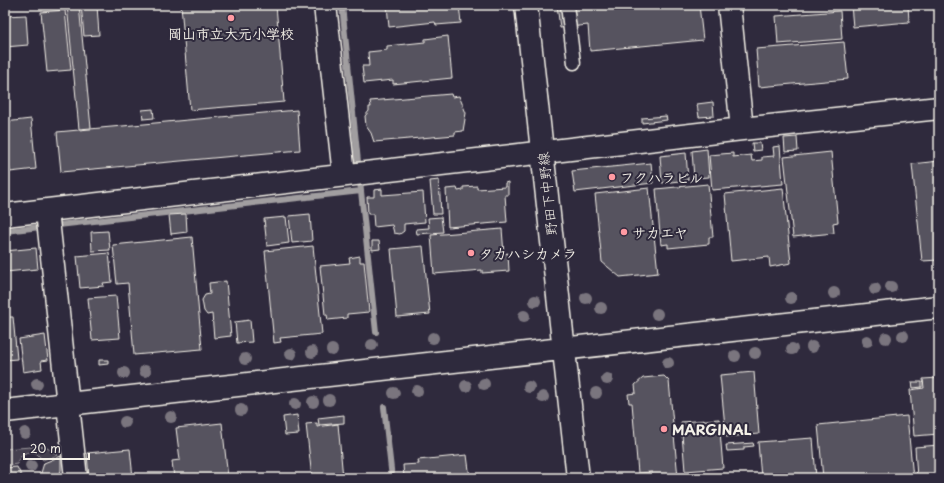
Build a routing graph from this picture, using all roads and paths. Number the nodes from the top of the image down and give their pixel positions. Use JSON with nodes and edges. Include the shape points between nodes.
{"nodes":[{"id":1,"x":325,"y":5,"type":"edge"},
{"id":2,"x":526,"y":5,"type":"edge"},
{"id":3,"x":567,"y":5,"type":"edge"},
{"id":4,"x":729,"y":5,"type":"edge"},
{"id":5,"x":574,"y":63,"type":"dead end"},
{"id":6,"x":939,"y":108,"type":"edge"},
{"id":7,"x":742,"y":129,"type":"junction"},
{"id":8,"x":542,"y":153,"type":"junction"},
{"id":9,"x":354,"y":174,"type":"junction"},
{"id":10,"x":5,"y":215,"type":"edge"},
{"id":11,"x":49,"y":221,"type":"junction"},
{"id":12,"x":939,"y":307,"type":"edge"},
{"id":13,"x":564,"y":350,"type":"junction"},
{"id":14,"x":69,"y":405,"type":"junction"},
{"id":15,"x":5,"y":411,"type":"edge"},
{"id":16,"x":76,"y":478,"type":"edge"},
{"id":17,"x":578,"y":478,"type":"edge"}],
"edges":[{"from":1,"to":9,"type":"street"},
{"from":2,"to":8,"type":"street","name":"野田下中野線"},
{"from":3,"to":5,"type":"lane"},
{"from":4,"to":7,"type":"street"},
{"from":6,"to":7,"type":"street"},
{"from":7,"to":8,"type":"street"},
{"from":8,"to":9,"type":"street"},
{"from":8,"to":13,"type":"street","name":"野田下中野線"},
{"from":9,"to":11,"type":"street"},
{"from":10,"to":11,"type":"street"},
{"from":11,"to":14,"type":"street"},
{"from":12,"to":13,"type":"street"},
{"from":13,"to":14,"type":"street"},
{"from":13,"to":17,"type":"street","name":"野田下中野線"},
{"from":14,"to":15,"type":"street"},
{"from":14,"to":16,"type":"street"}]}
